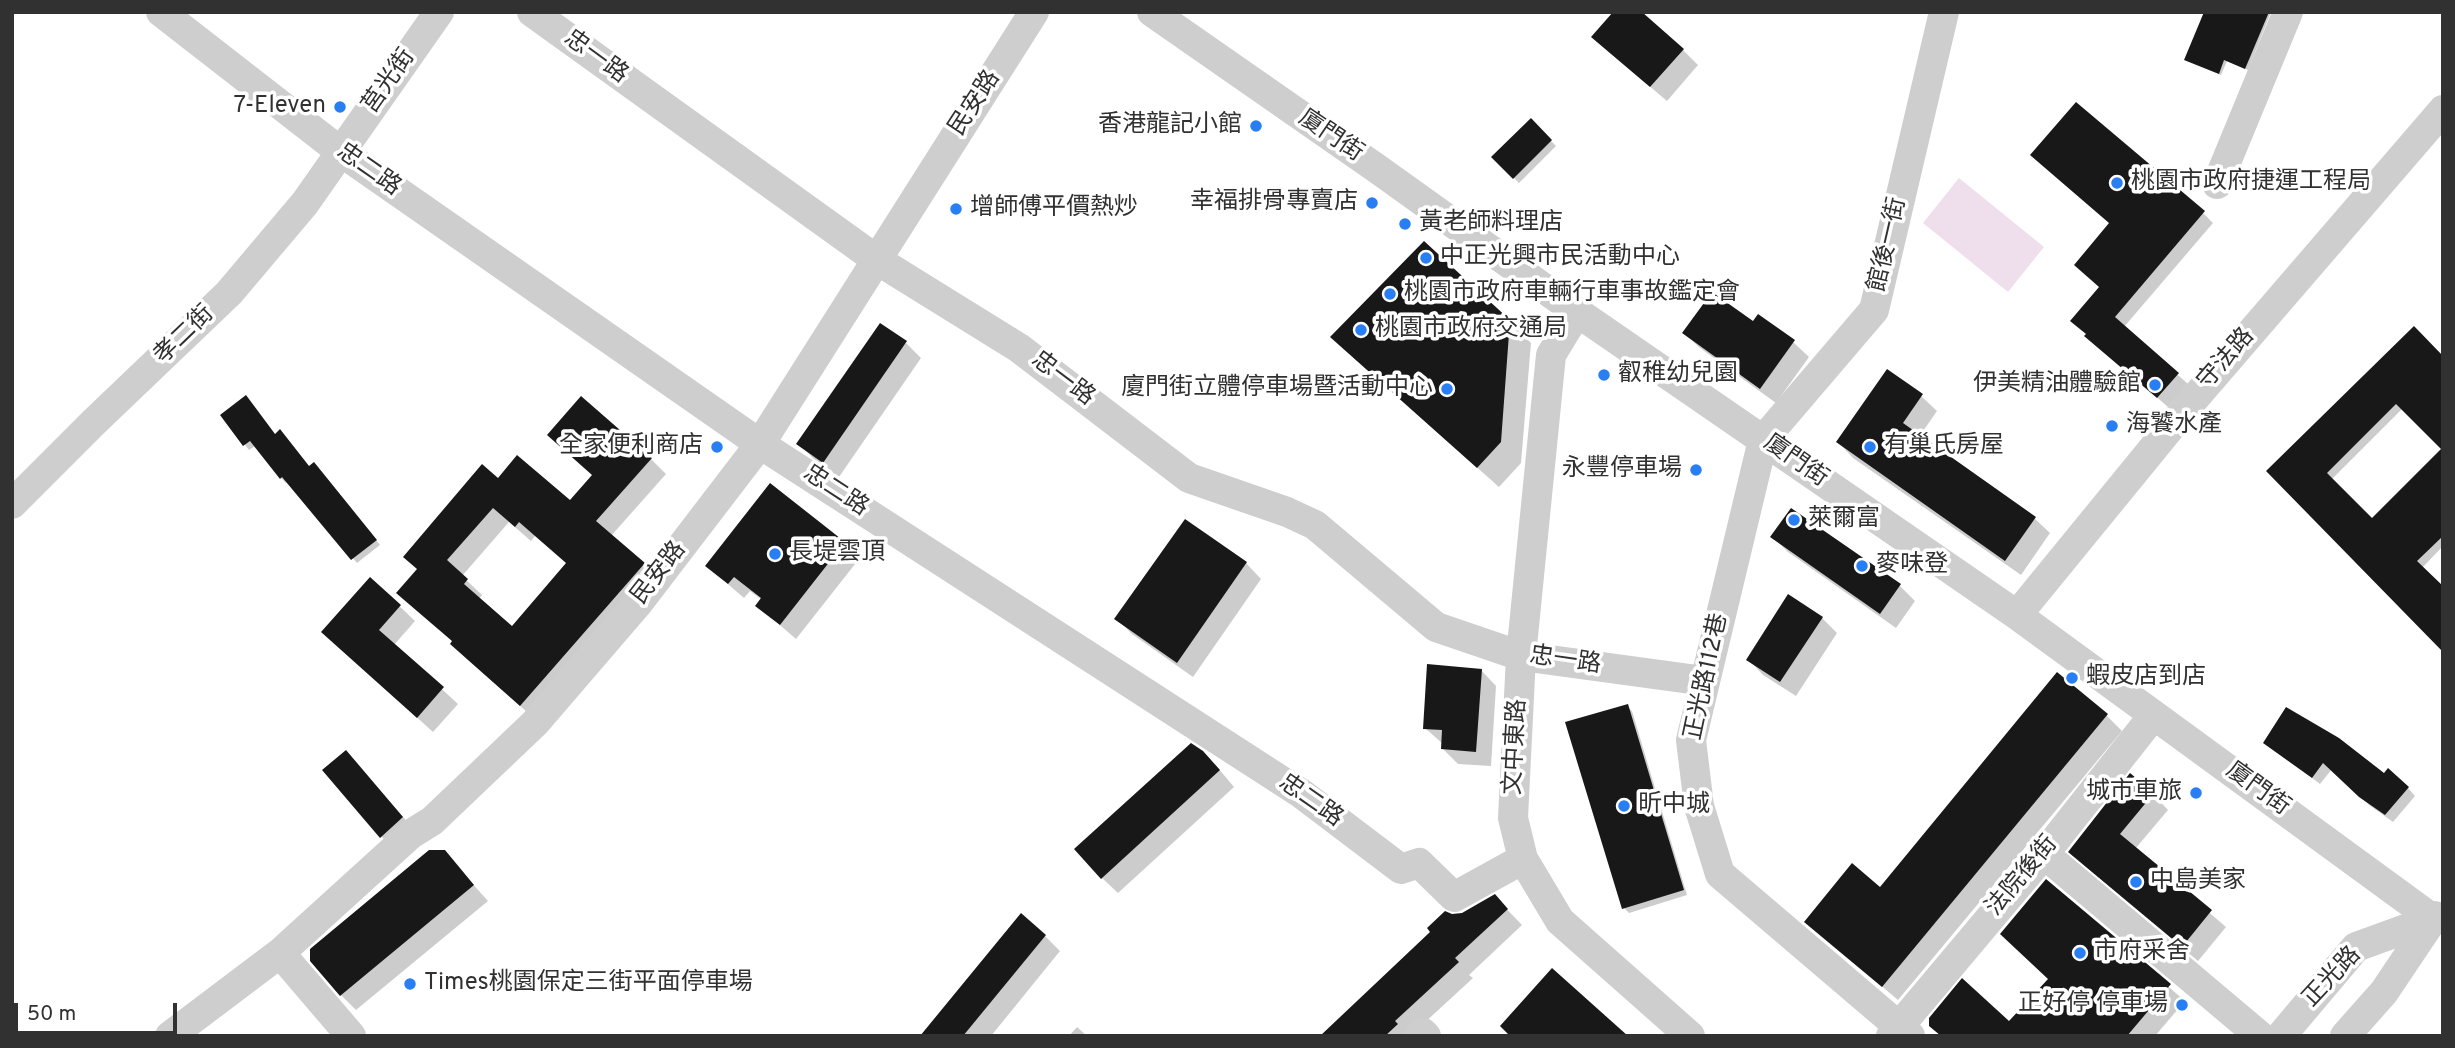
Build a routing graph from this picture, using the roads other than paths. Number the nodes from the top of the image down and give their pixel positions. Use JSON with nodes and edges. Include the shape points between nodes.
{"nodes":[{"id":1,"x":161,"y":12,"type":"edge"},
{"id":2,"x":439,"y":12,"type":"edge"},
{"id":3,"x":532,"y":12,"type":"edge"},
{"id":4,"x":1034,"y":12,"type":"edge"},
{"id":5,"x":1152,"y":12,"type":"edge"},
{"id":6,"x":1944,"y":12,"type":"edge"},
{"id":7,"x":2288,"y":12,"type":"edge"},
{"id":8,"x":2441,"y":116,"type":"edge"},
{"id":9,"x":341,"y":152,"type":"junction"},
{"id":10,"x":2217,"y":184,"type":"dead end"},
{"id":11,"x":877,"y":260,"type":"junction"},
{"id":12,"x":1577,"y":313,"type":"junction"},
{"id":13,"x":1763,"y":440,"type":"junction"},
{"id":14,"x":760,"y":444,"type":"junction"},
{"id":15,"x":12,"y":505,"type":"edge"},
{"id":16,"x":2017,"y":615,"type":"junction"},
{"id":17,"x":1521,"y":656,"type":"junction"},
{"id":18,"x":1705,"y":681,"type":"junction"},
{"id":19,"x":2153,"y":716,"type":"junction"},
{"id":20,"x":2043,"y":854,"type":"junction"},
{"id":21,"x":1523,"y":859,"type":"junction"},
{"id":22,"x":2438,"y":913,"type":"edge"},
{"id":23,"x":280,"y":953,"type":"junction"},
{"id":24,"x":1900,"y":1033,"type":"edge"},
{"id":25,"x":170,"y":1036,"type":"edge"},
{"id":26,"x":351,"y":1036,"type":"edge"},
{"id":27,"x":1420,"y":1036,"type":"edge"},
{"id":28,"x":1426,"y":1036,"type":"edge"},
{"id":29,"x":1690,"y":1036,"type":"edge"},
{"id":30,"x":2260,"y":1036,"type":"edge"},
{"id":31,"x":2281,"y":1036,"type":"edge"},
{"id":32,"x":2345,"y":1036,"type":"edge"}],
"edges":[{"from":1,"to":9,"type":"street","name":"忠二路"},
{"from":2,"to":9,"type":"street","name":"莒光街"},
{"from":3,"to":11,"type":"street","name":"忠一路"},
{"from":4,"to":11,"type":"street","name":"民安路"},
{"from":5,"to":12,"type":"street","name":"廈門街"},
{"from":6,"to":13,"type":"street","name":"館後一街","via":[[1874,310]]},
{"from":7,"to":10,"type":"street"},
{"from":8,"to":16,"type":"street","name":"守法路","via":[[2187,407]]},
{"from":9,"to":14,"type":"street","name":"忠二路"},
{"from":9,"to":15,"type":"street","name":"孝二街","via":[[305,203],[229,293]]},
{"from":11,"to":14,"type":"street","name":"民安路"},
{"from":11,"to":17,"type":"street","name":"忠一路","via":[[1019,348],[1189,478],[1315,525],[1436,627]]},
{"from":12,"to":13,"type":"street","name":"廈門街"},
{"from":12,"to":17,"type":"street","name":"文中東路","via":[[1551,355]]},
{"from":13,"to":16,"type":"street","name":"廈門街"},
{"from":13,"to":18,"type":"street","name":"正光路112巷"},
{"from":14,"to":21,"type":"street","name":"忠二路","via":[[1302,794],[1401,869],[1419,863],[1454,897]]},
{"from":14,"to":23,"type":"street","name":"民安路","via":[[639,602],[535,723],[432,821],[411,834]]},
{"from":16,"to":19,"type":"street","name":"廈門街"},
{"from":17,"to":18,"type":"street","name":"忠一路"},
{"from":17,"to":21,"type":"street","name":"文中東路","via":[[1513,818]]},
{"from":18,"to":24,"type":"street","name":"正光路112巷","via":[[1691,740],[1699,806],[1720,874]]},
{"from":19,"to":20,"type":"street","name":"法院後街"},
{"from":19,"to":22,"type":"street","name":"廈門街"},
{"from":20,"to":24,"type":"street","name":"法院後街"},
{"from":20,"to":30,"type":"street"},
{"from":21,"to":29,"type":"street","name":"文中東路","via":[[1560,921]]},
{"from":22,"to":31,"type":"street","name":"正光路","via":[[2357,947]]},
{"from":22,"to":32,"type":"street","name":"正光路","via":[[2384,992]]},
{"from":23,"to":25,"type":"street","name":"民安路"},
{"from":23,"to":26,"type":"street"},
{"from":27,"to":28,"type":"street"}]}
